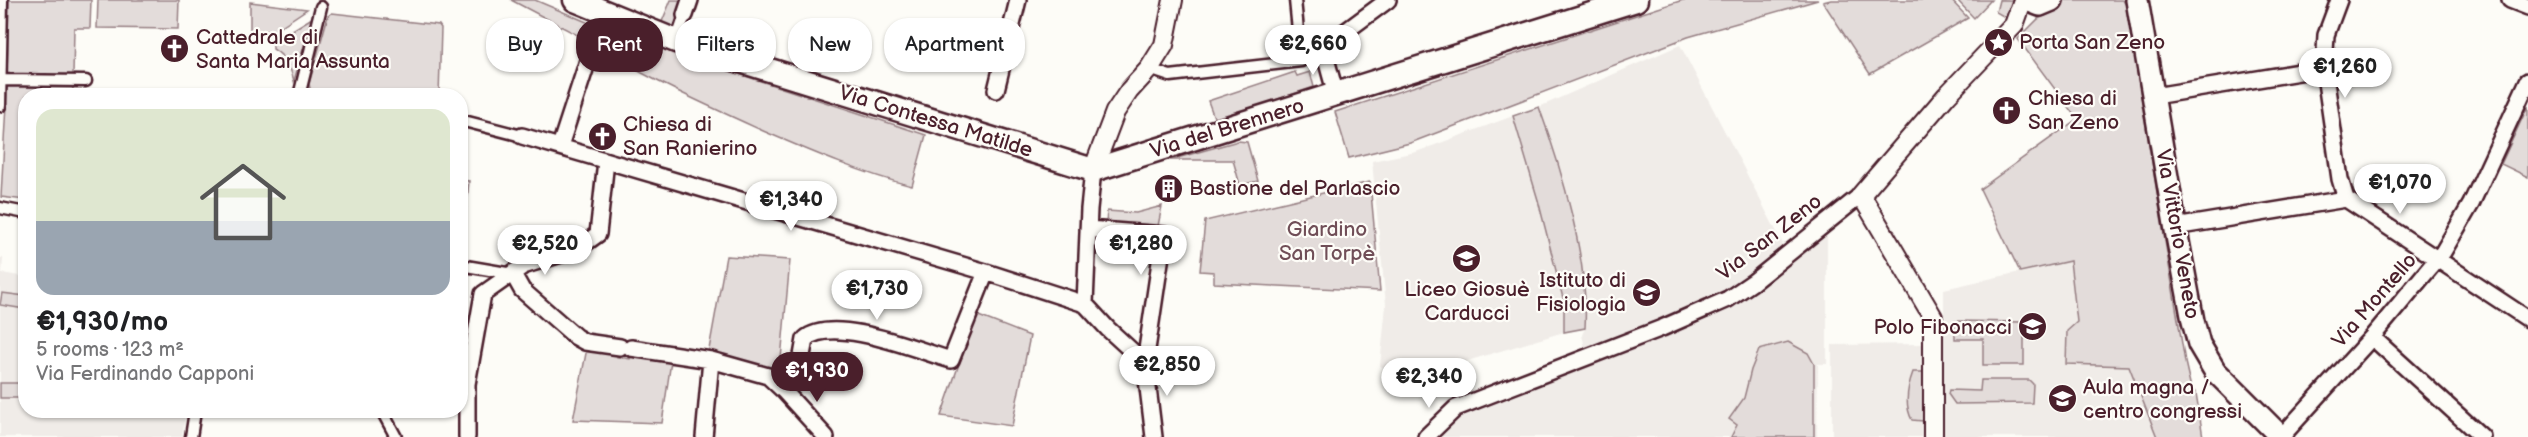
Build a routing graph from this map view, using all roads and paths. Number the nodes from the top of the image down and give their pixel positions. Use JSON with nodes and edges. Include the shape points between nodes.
{"nodes":[{"id":1,"x":2,"y":0,"type":"edge"},
{"id":2,"x":575,"y":0,"type":"edge"},
{"id":3,"x":690,"y":0,"type":"edge"},
{"id":4,"x":1018,"y":0,"type":"edge"},
{"id":5,"x":1173,"y":0,"type":"edge"},
{"id":6,"x":1295,"y":0,"type":"edge"},
{"id":7,"x":1388,"y":0,"type":"edge"},
{"id":8,"x":1636,"y":0,"type":"edge"},
{"id":9,"x":2137,"y":0,"type":"edge"},
{"id":10,"x":2339,"y":0,"type":"edge"},
{"id":11,"x":2510,"y":0,"type":"edge"},
{"id":12,"x":2037,"y":1,"type":"edge"},
{"id":13,"x":321,"y":7,"type":"dead end"},
{"id":14,"x":2528,"y":7,"type":"edge"},
{"id":15,"x":607,"y":14,"type":"junction"},
{"id":16,"x":685,"y":15,"type":"joint"},
{"id":17,"x":684,"y":18,"type":"edge"},
{"id":18,"x":675,"y":41,"type":"edge"},
{"id":19,"x":1323,"y":48,"type":"junction"},
{"id":20,"x":1301,"y":60,"type":"junction"},
{"id":21,"x":2324,"y":68,"type":"junction"},
{"id":22,"x":1149,"y":69,"type":"junction"},
{"id":23,"x":776,"y":72,"type":"edge"},
{"id":24,"x":2,"y":80,"type":"junction"},
{"id":25,"x":86,"y":81,"type":"dead end"},
{"id":26,"x":2528,"y":81,"type":"edge"},
{"id":27,"x":301,"y":88,"type":"edge"},
{"id":28,"x":996,"y":90,"type":"dead end"},
{"id":29,"x":1336,"y":95,"type":"junction"},
{"id":30,"x":2154,"y":96,"type":"junction"},
{"id":31,"x":0,"y":106,"type":"edge"},
{"id":32,"x":468,"y":122,"type":"edge"},
{"id":33,"x":522,"y":136,"type":"joint"},
{"id":34,"x":560,"y":146,"type":"junction"},
{"id":35,"x":606,"y":161,"type":"junction"},
{"id":36,"x":1094,"y":170,"type":"junction"},
{"id":37,"x":1861,"y":195,"type":"junction"},
{"id":38,"x":2346,"y":199,"type":"junction"},
{"id":39,"x":0,"y":208,"type":"edge"},
{"id":40,"x":18,"y":211,"type":"edge"},
{"id":41,"x":2175,"y":226,"type":"junction"},
{"id":42,"x":1088,"y":229,"type":"junction"},
{"id":43,"x":2438,"y":259,"type":"junction"},
{"id":44,"x":468,"y":266,"type":"edge"},
{"id":45,"x":986,"y":272,"type":"junction"},
{"id":46,"x":513,"y":274,"type":"junction"},
{"id":47,"x":1085,"y":304,"type":"junction"},
{"id":48,"x":2528,"y":318,"type":"edge"},
{"id":49,"x":2372,"y":338,"type":"junction"},
{"id":50,"x":711,"y":360,"type":"junction"},
{"id":51,"x":1145,"y":363,"type":"junction"},
{"id":52,"x":468,"y":378,"type":"edge"},
{"id":53,"x":784,"y":391,"type":"junction"},
{"id":54,"x":194,"y":418,"type":"edge"},
{"id":55,"x":386,"y":418,"type":"edge"},
{"id":56,"x":466,"y":418,"type":"edge"},
{"id":57,"x":191,"y":437,"type":"edge"},
{"id":58,"x":396,"y":437,"type":"edge"},
{"id":59,"x":468,"y":437,"type":"edge"},
{"id":60,"x":704,"y":437,"type":"edge"},
{"id":61,"x":826,"y":437,"type":"edge"},
{"id":62,"x":1154,"y":437,"type":"edge"},
{"id":63,"x":1426,"y":437,"type":"edge"},
{"id":64,"x":1933,"y":437,"type":"edge"},
{"id":65,"x":2281,"y":437,"type":"edge"},
{"id":66,"x":2482,"y":437,"type":"edge"}],
"edges":[{"from":1,"to":24,"type":"street"},
{"from":2,"to":15,"type":"main road","name":"Via Contessa Matilde"},
{"from":3,"to":16,"type":"street"},
{"from":4,"to":28,"type":"street"},
{"from":5,"to":22,"type":"street","via":[[1164,45]]},
{"from":6,"to":20,"type":"street"},
{"from":7,"to":19,"type":"street"},
{"from":8,"to":29,"type":"main road","name":"Via del Brennero"},
{"from":9,"to":30,"type":"main road","name":"Via Vittorio Veneto"},
{"from":10,"to":21,"type":"street","via":[[2326,35]]},
{"from":11,"to":14,"type":"street"},
{"from":12,"to":37,"type":"street","name":"Via San Zeno","via":[[1947,95]]},
{"from":13,"to":27,"type":"street"},
{"from":15,"to":18,"type":"main road","name":"Via Contessa Matilde"},
{"from":15,"to":34,"type":"street","via":[[592,45]]},
{"from":16,"to":17,"type":"street"},
{"from":19,"to":20,"type":"street"},
{"from":19,"to":29,"type":"street"},
{"from":20,"to":22,"type":"street","via":[[1170,76]]},
{"from":21,"to":30,"type":"street"},
{"from":21,"to":38,"type":"street"},
{"from":22,"to":36,"type":"street","via":[[1115,112]]},
{"from":23,"to":36,"type":"main road","name":"Via Contessa Matilde"},
{"from":24,"to":25,"type":"street"},
{"from":24,"to":31,"type":"street"},
{"from":26,"to":43,"type":"street","name":"Via Montello","via":[[2471,204]]},
{"from":29,"to":36,"type":"main road","name":"Via del Brennero"},
{"from":30,"to":41,"type":"main road","name":"Via Vittorio Veneto"},
{"from":32,"to":33,"type":"street"},
{"from":33,"to":34,"type":"street"},
{"from":34,"to":35,"type":"street"},
{"from":35,"to":45,"type":"street"},
{"from":35,"to":46,"type":"street","via":[[598,234],[560,256],[523,266]]},
{"from":36,"to":42,"type":"street"},
{"from":37,"to":63,"type":"street","name":"Via San Zeno","via":[[1728,299],[1456,408]]},
{"from":37,"to":64,"type":"street","via":[[1933,317]]},
{"from":38,"to":41,"type":"street"},
{"from":38,"to":43,"type":"street"},
{"from":39,"to":40,"type":"street"},
{"from":41,"to":65,"type":"main road","name":"Via Vittorio Veneto","via":[[2193,321],[2203,352],[2215,371]]},
{"from":42,"to":47,"type":"street"},
{"from":42,"to":51,"type":"street","via":[[1164,235]]},
{"from":43,"to":48,"type":"street"},
{"from":43,"to":49,"type":"street","name":"Via Montello"},
{"from":44,"to":46,"type":"street"},
{"from":45,"to":47,"type":"street"},
{"from":45,"to":53,"type":"street","via":[[951,360],[877,338],[822,331],[805,339],[798,378]]},
{"from":46,"to":50,"type":"street","via":[[526,295],[585,342]]},
{"from":46,"to":52,"type":"street","via":[[483,294]]},
{"from":47,"to":51,"type":"street"},
{"from":49,"to":65,"type":"street","name":"Via Montello"},
{"from":49,"to":66,"type":"street"},
{"from":50,"to":53,"type":"street","via":[[768,376]]},
{"from":50,"to":60,"type":"street"},
{"from":51,"to":62,"type":"street"},
{"from":53,"to":61,"type":"street"},
{"from":54,"to":57,"type":"street"},
{"from":55,"to":58,"type":"street"},
{"from":56,"to":59,"type":"street"}]}
